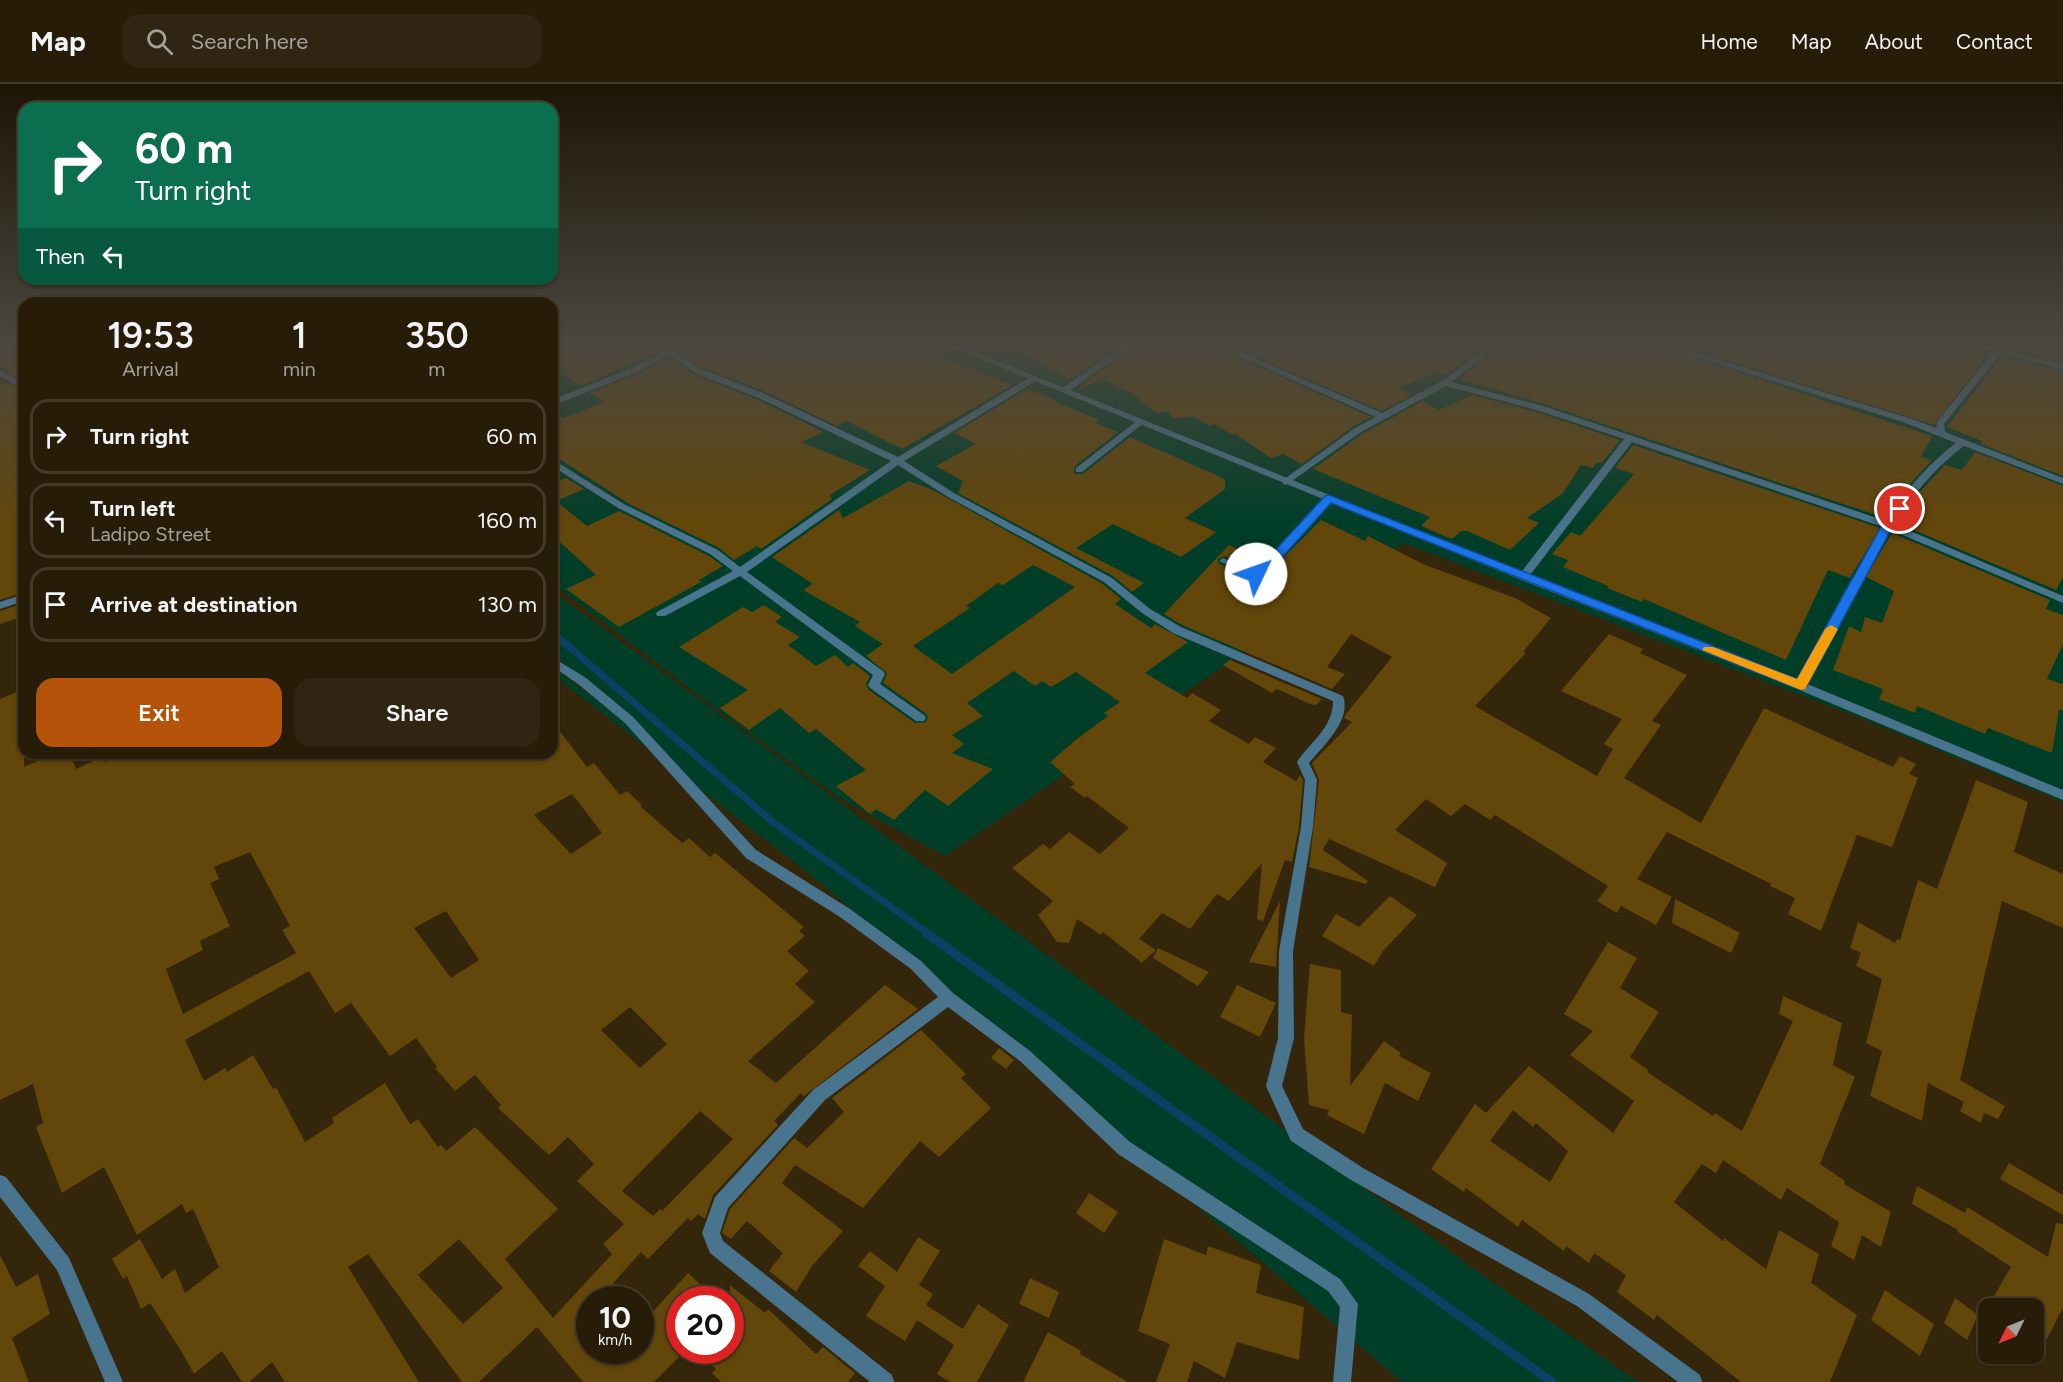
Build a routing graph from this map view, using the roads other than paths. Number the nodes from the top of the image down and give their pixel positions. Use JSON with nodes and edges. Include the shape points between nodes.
{"nodes":[{"id":1,"x":776,"y":403,"type":"edge"},
{"id":2,"x":994,"y":403,"type":"edge"},
{"id":3,"x":1095,"y":403,"type":"edge"},
{"id":4,"x":1350,"y":403,"type":"edge"},
{"id":5,"x":1409,"y":403,"type":"edge"},
{"id":6,"x":1519,"y":403,"type":"edge"},
{"id":7,"x":1852,"y":403,"type":"edge"},
{"id":8,"x":1956,"y":403,"type":"edge"},
{"id":9,"x":1383,"y":417,"type":"junction"},
{"id":10,"x":1141,"y":422,"type":"junction"},
{"id":11,"x":1941,"y":434,"type":"junction"},
{"id":12,"x":1630,"y":438,"type":"junction"},
{"id":13,"x":1963,"y":442,"type":"junction"},
{"id":14,"x":898,"y":461,"type":"junction"},
{"id":15,"x":558,"y":466,"type":"edge"},
{"id":16,"x":1079,"y":470,"type":"dead end"},
{"id":17,"x":2063,"y":481,"type":"edge"},
{"id":18,"x":1286,"y":482,"type":"junction"},
{"id":19,"x":1329,"y":499,"type":"junction"},
{"id":20,"x":1888,"y":525,"type":"junction"},
{"id":21,"x":1222,"y":561,"type":"dead end"},
{"id":22,"x":741,"y":571,"type":"junction"},
{"id":23,"x":1523,"y":577,"type":"junction"},
{"id":24,"x":18,"y":599,"type":"edge"},
{"id":25,"x":2063,"y":600,"type":"edge"},
{"id":26,"x":0,"y":606,"type":"edge"},
{"id":27,"x":661,"y":614,"type":"dead end"},
{"id":28,"x":558,"y":665,"type":"edge"},
{"id":29,"x":1801,"y":686,"type":"junction"},
{"id":30,"x":920,"y":718,"type":"dead end"},
{"id":31,"x":2063,"y":795,"type":"edge"},
{"id":32,"x":948,"y":999,"type":"junction"},
{"id":33,"x":0,"y":1183,"type":"edge"},
{"id":34,"x":114,"y":1382,"type":"edge"},
{"id":35,"x":885,"y":1382,"type":"edge"},
{"id":36,"x":1342,"y":1382,"type":"edge"},
{"id":37,"x":1693,"y":1382,"type":"edge"}],
"edges":[{"from":1,"to":14,"type":"street"},
{"from":2,"to":14,"type":"street"},
{"from":3,"to":10,"type":"street"},
{"from":4,"to":9,"type":"street"},
{"from":5,"to":9,"type":"street"},
{"from":6,"to":12,"type":"street"},
{"from":7,"to":11,"type":"street"},
{"from":8,"to":11,"type":"street","via":[[1940,424]]},
{"from":9,"to":18,"type":"street"},
{"from":10,"to":16,"type":"lane"},
{"from":10,"to":18,"type":"street"},
{"from":11,"to":13,"type":"street"},
{"from":12,"to":20,"type":"street"},
{"from":12,"to":23,"type":"street"},
{"from":13,"to":17,"type":"street"},
{"from":13,"to":20,"type":"street","via":[[1937,460]]},
{"from":14,"to":22,"type":"street"},
{"from":14,"to":37,"type":"street","via":[[951,495],[1108,580],[1177,630],[1339,699],[1335,720],[1303,762],[1311,780],[1307,827],[1286,951],[1286,1038],[1274,1086],[1297,1135],[1357,1174],[1583,1300]]},
{"from":15,"to":22,"type":"street","via":[[621,506],[714,552]]},
{"from":18,"to":19,"type":"street"},
{"from":19,"to":21,"type":"lane","via":[[1262,572],[1253,574]]},
{"from":19,"to":23,"type":"street"},
{"from":20,"to":25,"type":"street"},
{"from":20,"to":29,"type":"street"},
{"from":22,"to":27,"type":"street"},
{"from":22,"to":30,"type":"street","via":[[879,674],[874,685]]},
{"from":23,"to":29,"type":"street"},
{"from":24,"to":26,"type":"street"},
{"from":28,"to":32,"type":"street","via":[[629,720],[751,854],[845,913],[916,965]]},
{"from":29,"to":31,"type":"street"},
{"from":32,"to":35,"type":"street","via":[[819,1095],[721,1203],[711,1233],[716,1247]]},
{"from":32,"to":36,"type":"street","via":[[1025,1056],[1124,1148],[1334,1285],[1349,1304]]},
{"from":33,"to":34,"type":"street","via":[[63,1264]]}]}
